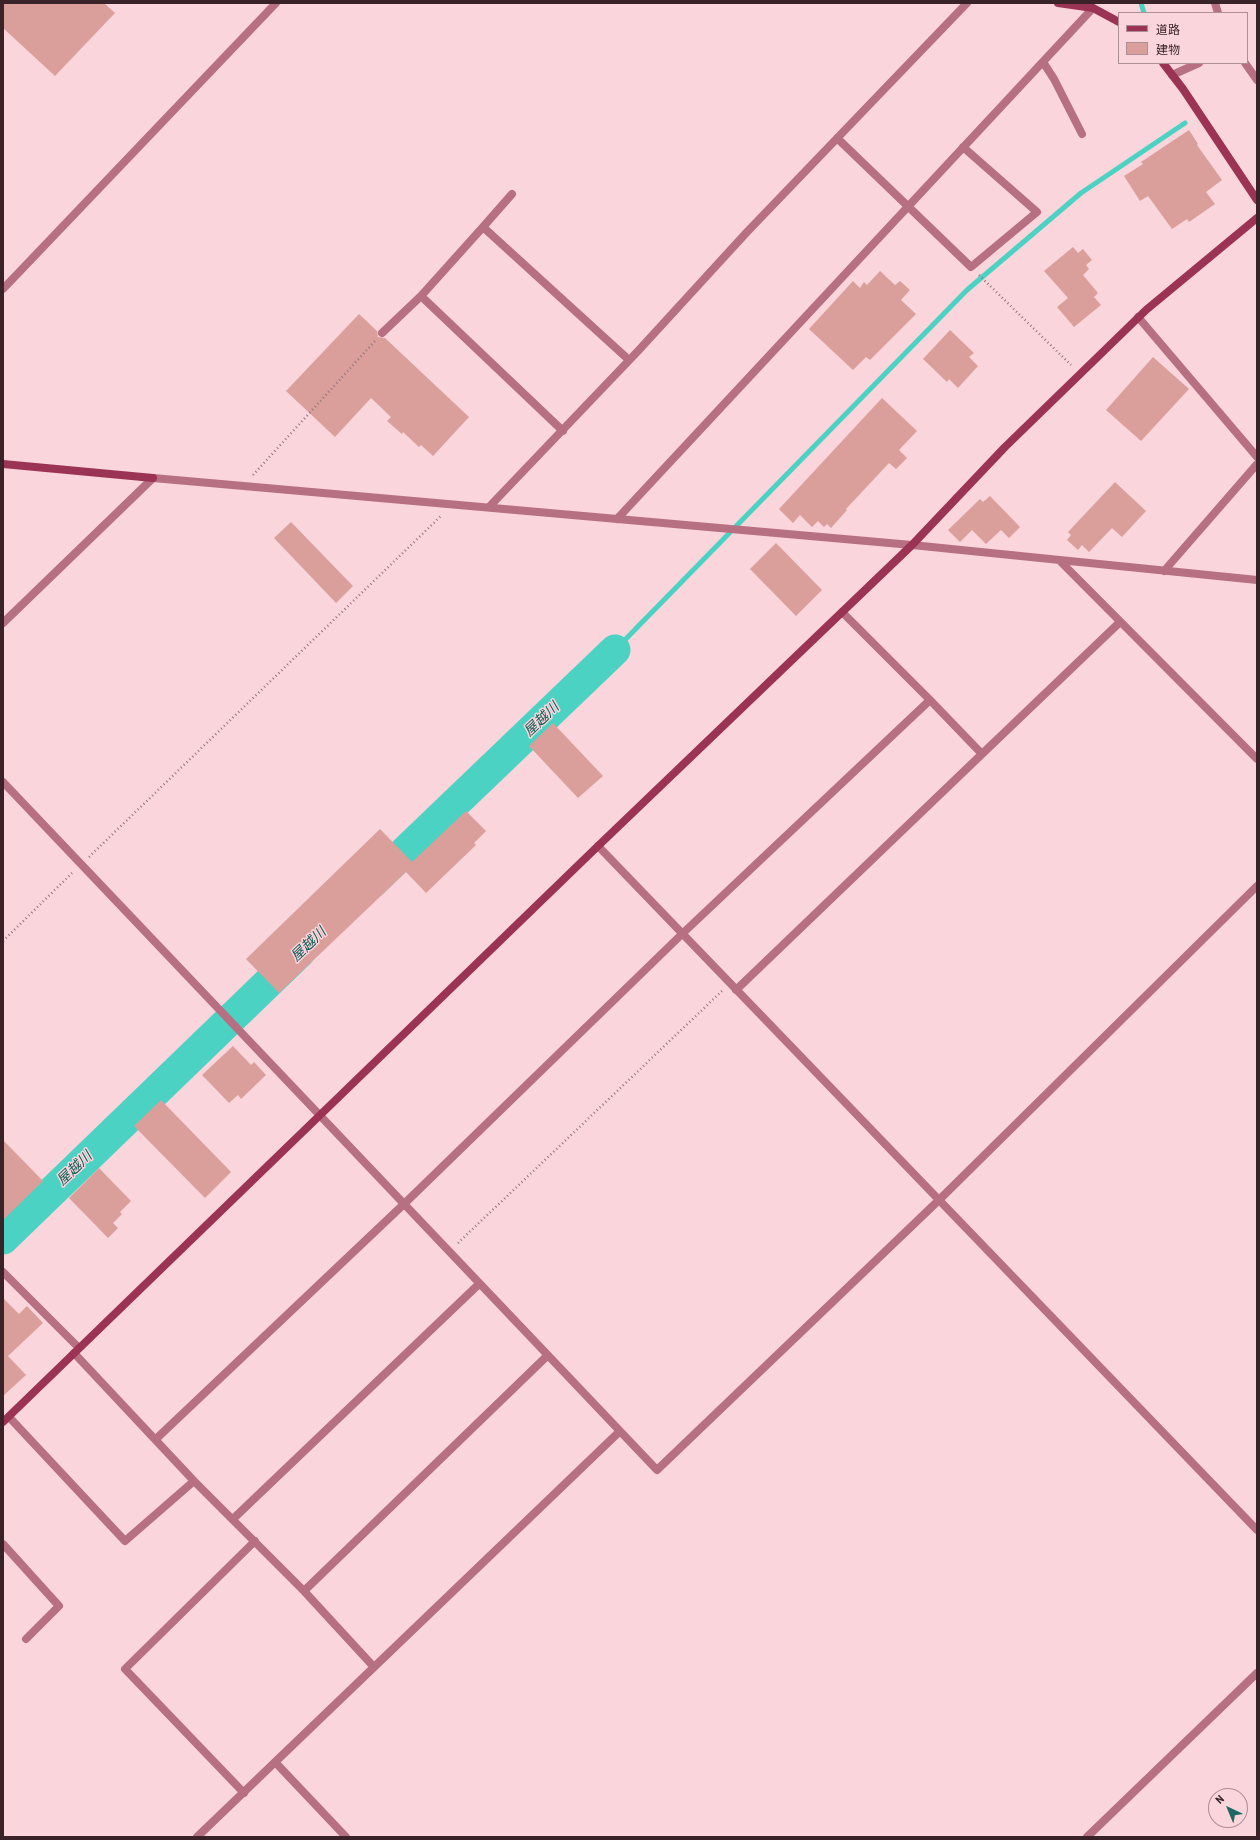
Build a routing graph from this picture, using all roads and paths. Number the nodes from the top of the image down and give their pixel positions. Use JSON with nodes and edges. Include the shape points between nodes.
{"nodes":[{"id":1,"x":276,"y":3,"type":"edge"},
{"id":2,"x":967,"y":3,"type":"edge"},
{"id":3,"x":1058,"y":3,"type":"edge"},
{"id":4,"x":1093,"y":8,"type":"junction"},
{"id":5,"x":1118,"y":21,"type":"edge"},
{"id":6,"x":1043,"y":62,"type":"junction"},
{"id":7,"x":1164,"y":64,"type":"edge"},
{"id":8,"x":1197,"y":64,"type":"edge"},
{"id":9,"x":1246,"y":64,"type":"edge"},
{"id":10,"x":1172,"y":75,"type":"junction"},
{"id":11,"x":1257,"y":80,"type":"edge"},
{"id":12,"x":1082,"y":134,"type":"dead end"},
{"id":13,"x":837,"y":138,"type":"junction"},
{"id":14,"x":964,"y":147,"type":"junction"},
{"id":15,"x":512,"y":194,"type":"dead end"},
{"id":16,"x":1257,"y":200,"type":"edge"},
{"id":17,"x":908,"y":207,"type":"junction"},
{"id":18,"x":1257,"y":218,"type":"edge"},
{"id":19,"x":482,"y":227,"type":"junction"},
{"id":20,"x":989,"y":285,"type":"dead end"},
{"id":21,"x":3,"y":289,"type":"edge"},
{"id":22,"x":421,"y":296,"type":"junction"},
{"id":23,"x":1138,"y":318,"type":"junction"},
{"id":24,"x":382,"y":333,"type":"joint"},
{"id":25,"x":629,"y":360,"type":"junction"},
{"id":26,"x":1080,"y":374,"type":"junction"},
{"id":27,"x":563,"y":431,"type":"junction"},
{"id":28,"x":1257,"y":457,"type":"edge"},
{"id":29,"x":3,"y":464,"type":"edge"},
{"id":30,"x":1257,"y":464,"type":"edge"},
{"id":31,"x":153,"y":478,"type":"junction"},
{"id":32,"x":242,"y":487,"type":"junction"},
{"id":33,"x":454,"y":504,"type":"junction"},
{"id":34,"x":489,"y":507,"type":"junction"},
{"id":35,"x":617,"y":519,"type":"junction"},
{"id":36,"x":912,"y":545,"type":"junction"},
{"id":37,"x":1061,"y":562,"type":"junction"},
{"id":38,"x":1164,"y":571,"type":"junction"},
{"id":39,"x":1257,"y":580,"type":"edge"},
{"id":40,"x":842,"y":612,"type":"junction"},
{"id":41,"x":1120,"y":622,"type":"junction"},
{"id":42,"x":3,"y":623,"type":"edge"},
{"id":43,"x":930,"y":700,"type":"junction"},
{"id":44,"x":982,"y":754,"type":"junction"},
{"id":45,"x":1257,"y":759,"type":"edge"},
{"id":46,"x":3,"y":782,"type":"edge"},
{"id":47,"x":598,"y":846,"type":"junction"},
{"id":48,"x":81,"y":864,"type":"junction"},
{"id":49,"x":1257,"y":886,"type":"edge"},
{"id":50,"x":682,"y":934,"type":"junction"},
{"id":51,"x":3,"y":941,"type":"edge"},
{"id":52,"x":733,"y":987,"type":"junction"},
{"id":53,"x":320,"y":1115,"type":"junction"},
{"id":54,"x":939,"y":1200,"type":"junction"},
{"id":55,"x":404,"y":1204,"type":"junction"},
{"id":56,"x":449,"y":1252,"type":"junction"},
{"id":57,"x":3,"y":1272,"type":"edge"},
{"id":58,"x":479,"y":1284,"type":"junction"},
{"id":59,"x":76,"y":1350,"type":"junction"},
{"id":60,"x":548,"y":1356,"type":"junction"},
{"id":61,"x":6,"y":1420,"type":"edge"},
{"id":62,"x":619,"y":1432,"type":"junction"},
{"id":63,"x":156,"y":1439,"type":"junction"},
{"id":64,"x":194,"y":1481,"type":"junction"},
{"id":65,"x":232,"y":1519,"type":"junction"},
{"id":66,"x":1257,"y":1530,"type":"edge"},
{"id":67,"x":255,"y":1541,"type":"junction"},
{"id":68,"x":3,"y":1544,"type":"edge"},
{"id":69,"x":304,"y":1591,"type":"junction"},
{"id":70,"x":26,"y":1639,"type":"dead end"},
{"id":71,"x":374,"y":1666,"type":"junction"},
{"id":72,"x":1257,"y":1673,"type":"edge"},
{"id":73,"x":275,"y":1762,"type":"junction"},
{"id":74,"x":244,"y":1793,"type":"junction"},
{"id":75,"x":197,"y":1837,"type":"edge"},
{"id":76,"x":346,"y":1837,"type":"edge"},
{"id":77,"x":1087,"y":1837,"type":"edge"}],
"edges":[{"from":1,"to":21,"type":"street"},
{"from":2,"to":13,"type":"street"},
{"from":3,"to":4,"type":"street"},
{"from":4,"to":5,"type":"street"},
{"from":4,"to":6,"type":"street"},
{"from":6,"to":12,"type":"street"},
{"from":6,"to":14,"type":"street"},
{"from":7,"to":10,"type":"street"},
{"from":8,"to":10,"type":"street"},
{"from":9,"to":11,"type":"street"},
{"from":10,"to":16,"type":"street"},
{"from":13,"to":17,"type":"street"},
{"from":13,"to":25,"type":"street"},
{"from":14,"to":17,"type":"street"},
{"from":14,"to":17,"type":"street","via":[[1037,212],[971,267]]},
{"from":15,"to":19,"type":"street"},
{"from":17,"to":35,"type":"street"},
{"from":18,"to":23,"type":"street"},
{"from":19,"to":22,"type":"street"},
{"from":19,"to":25,"type":"street"},
{"from":20,"to":26,"type":"path"},
{"from":22,"to":24,"type":"street"},
{"from":22,"to":27,"type":"street"},
{"from":23,"to":26,"type":"street"},
{"from":23,"to":28,"type":"street"},
{"from":24,"to":32,"type":"path"},
{"from":25,"to":27,"type":"street"},
{"from":26,"to":36,"type":"street","via":[[1005,447]]},
{"from":27,"to":34,"type":"street"},
{"from":29,"to":31,"type":"street"},
{"from":30,"to":38,"type":"street"},
{"from":31,"to":32,"type":"street"},
{"from":31,"to":42,"type":"street"},
{"from":32,"to":33,"type":"street"},
{"from":33,"to":34,"type":"street"},
{"from":33,"to":48,"type":"path"},
{"from":34,"to":35,"type":"street"},
{"from":35,"to":36,"type":"street"},
{"from":36,"to":37,"type":"street"},
{"from":36,"to":40,"type":"street"},
{"from":37,"to":38,"type":"street"},
{"from":37,"to":41,"type":"street"},
{"from":38,"to":39,"type":"street"},
{"from":40,"to":43,"type":"street"},
{"from":40,"to":47,"type":"street"},
{"from":41,"to":44,"type":"street"},
{"from":41,"to":45,"type":"street"},
{"from":43,"to":44,"type":"street"},
{"from":43,"to":50,"type":"street"},
{"from":44,"to":52,"type":"street"},
{"from":46,"to":48,"type":"street"},
{"from":47,"to":50,"type":"street"},
{"from":47,"to":53,"type":"street"},
{"from":48,"to":51,"type":"path"},
{"from":48,"to":53,"type":"street"},
{"from":49,"to":54,"type":"street"},
{"from":50,"to":52,"type":"street"},
{"from":50,"to":55,"type":"street"},
{"from":52,"to":54,"type":"street"},
{"from":52,"to":56,"type":"path"},
{"from":53,"to":55,"type":"street"},
{"from":53,"to":59,"type":"street"},
{"from":54,"to":62,"type":"street","via":[[657,1470]]},
{"from":54,"to":66,"type":"street"},
{"from":55,"to":56,"type":"street"},
{"from":55,"to":63,"type":"street"},
{"from":56,"to":58,"type":"street"},
{"from":57,"to":59,"type":"street"},
{"from":58,"to":60,"type":"street"},
{"from":58,"to":65,"type":"street"},
{"from":59,"to":61,"type":"street"},
{"from":59,"to":63,"type":"street"},
{"from":60,"to":62,"type":"street"},
{"from":60,"to":69,"type":"street"},
{"from":61,"to":64,"type":"street","via":[[125,1541]]},
{"from":62,"to":71,"type":"street"},
{"from":63,"to":64,"type":"street"},
{"from":64,"to":65,"type":"street"},
{"from":65,"to":67,"type":"street"},
{"from":67,"to":69,"type":"street"},
{"from":67,"to":74,"type":"street","via":[[125,1669]]},
{"from":68,"to":70,"type":"street","via":[[59,1606]]},
{"from":69,"to":71,"type":"street"},
{"from":71,"to":73,"type":"street"},
{"from":72,"to":77,"type":"street"},
{"from":73,"to":74,"type":"street"},
{"from":73,"to":76,"type":"street"},
{"from":74,"to":75,"type":"street"}]}
